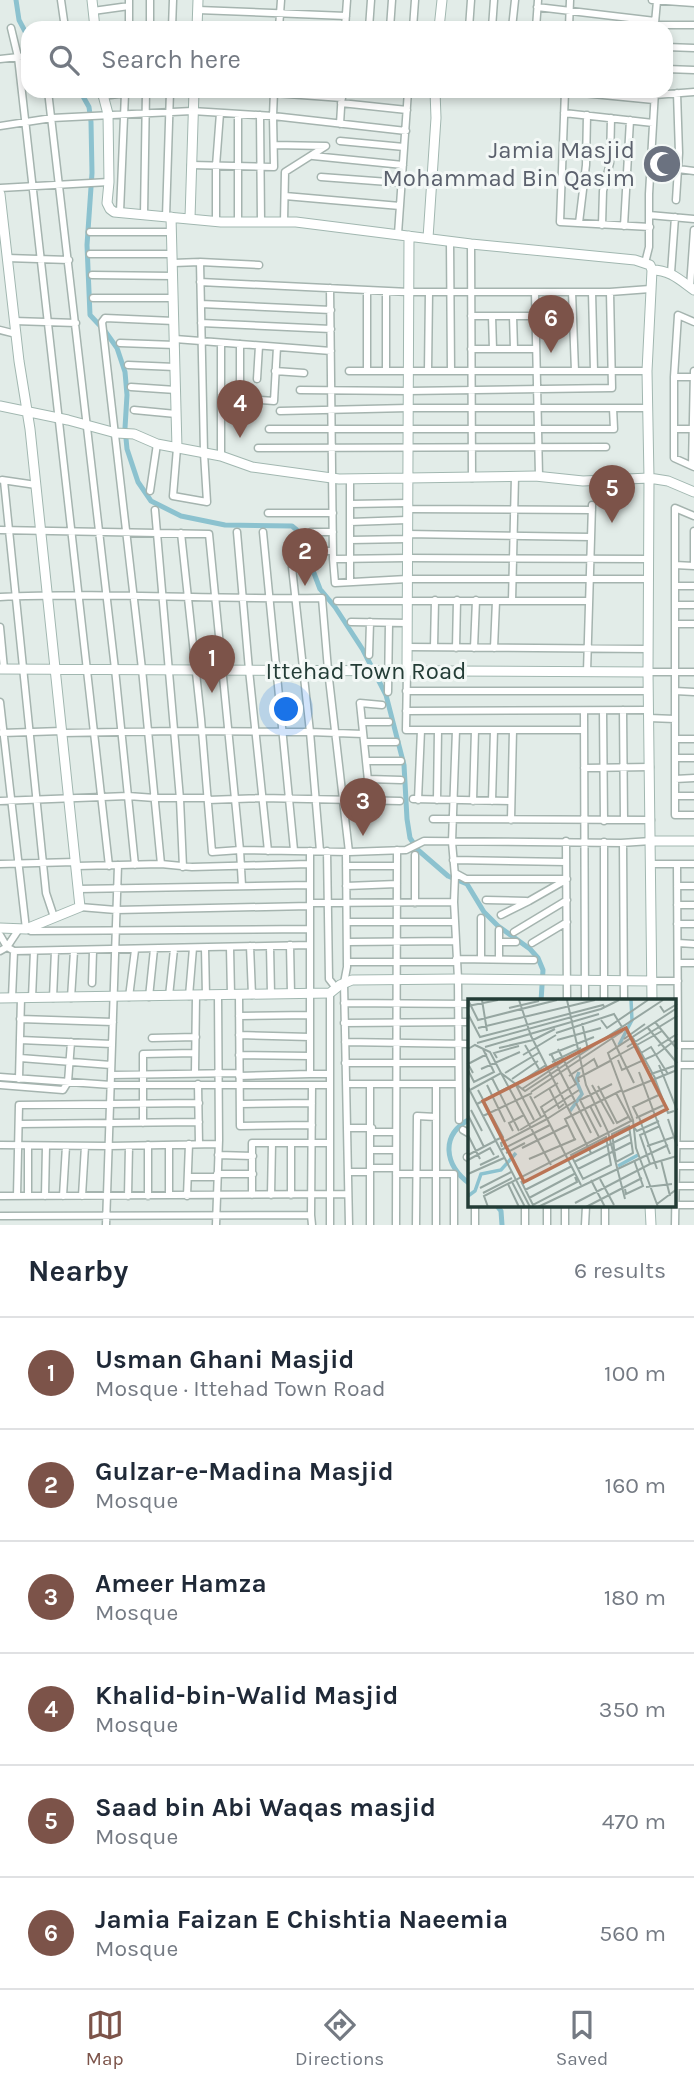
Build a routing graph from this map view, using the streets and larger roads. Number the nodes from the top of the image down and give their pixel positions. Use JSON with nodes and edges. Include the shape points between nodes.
{"nodes":[{"id":1,"x":61,"y":0,"type":"edge"},
{"id":2,"x":92,"y":0,"type":"edge"},
{"id":3,"x":150,"y":0,"type":"edge"},
{"id":4,"x":173,"y":0,"type":"edge"},
{"id":5,"x":281,"y":0,"type":"edge"},
{"id":6,"x":347,"y":0,"type":"edge"},
{"id":7,"x":371,"y":0,"type":"edge"},
{"id":8,"x":392,"y":0,"type":"edge"},
{"id":9,"x":415,"y":0,"type":"edge"},
{"id":10,"x":442,"y":0,"type":"edge"},
{"id":11,"x":471,"y":0,"type":"edge"},
{"id":12,"x":494,"y":0,"type":"edge"},
{"id":13,"x":514,"y":0,"type":"edge"},
{"id":14,"x":570,"y":0,"type":"edge"},
{"id":15,"x":654,"y":0,"type":"edge"},
{"id":16,"x":673,"y":1,"type":"edge"},
{"id":17,"x":129,"y":3,"type":"edge"},
{"id":18,"x":538,"y":3,"type":"edge"},
{"id":19,"x":694,"y":3,"type":"edge"},
{"id":20,"x":198,"y":5,"type":"edge"},
{"id":21,"x":570,"y":10,"type":"junction"},
{"id":22,"x":93,"y":11,"type":"junction"},
{"id":23,"x":280,"y":12,"type":"junction"},
{"id":24,"x":346,"y":16,"type":"junction"},
{"id":25,"x":64,"y":21,"type":"edge"},
{"id":26,"x":94,"y":21,"type":"edge"},
{"id":27,"x":129,"y":21,"type":"edge"},
{"id":28,"x":150,"y":21,"type":"edge"},
{"id":29,"x":172,"y":21,"type":"edge"},
{"id":30,"x":279,"y":21,"type":"edge"},
{"id":31,"x":346,"y":21,"type":"edge"},
{"id":32,"x":370,"y":21,"type":"edge"},
{"id":33,"x":390,"y":21,"type":"edge"},
{"id":34,"x":414,"y":21,"type":"edge"},
{"id":35,"x":440,"y":21,"type":"edge"},
{"id":36,"x":470,"y":21,"type":"edge"},
{"id":37,"x":492,"y":21,"type":"edge"},
{"id":38,"x":512,"y":21,"type":"edge"},
{"id":39,"x":536,"y":21,"type":"edge"},
{"id":40,"x":569,"y":21,"type":"edge"},
{"id":41,"x":637,"y":21,"type":"edge"},
{"id":42,"x":655,"y":21,"type":"edge"},
{"id":43,"x":673,"y":24,"type":"edge"},
{"id":44,"x":694,"y":25,"type":"edge"},
{"id":45,"x":11,"y":28,"type":"dead end"},
{"id":46,"x":673,"y":47,"type":"edge"},
{"id":47,"x":694,"y":48,"type":"edge"},
{"id":48,"x":18,"y":57,"type":"junction"},
{"id":49,"x":21,"y":57,"type":"edge"},
{"id":50,"x":0,"y":59,"type":"edge"},
{"id":51,"x":673,"y":69,"type":"edge"},
{"id":52,"x":694,"y":70,"type":"edge"},
{"id":53,"x":21,"y":81,"type":"edge"},
{"id":54,"x":694,"y":92,"type":"edge"},
{"id":55,"x":673,"y":93,"type":"edge"},
{"id":56,"x":677,"y":93,"type":"junction"},
{"id":57,"x":23,"y":98,"type":"edge"},
{"id":58,"x":49,"y":98,"type":"edge"},
{"id":59,"x":103,"y":98,"type":"edge"},
{"id":60,"x":125,"y":98,"type":"edge"},
{"id":61,"x":145,"y":98,"type":"edge"},
{"id":62,"x":170,"y":98,"type":"edge"},
{"id":63,"x":193,"y":98,"type":"edge"},
{"id":64,"x":274,"y":98,"type":"edge"},
{"id":65,"x":342,"y":98,"type":"edge"},
{"id":66,"x":347,"y":98,"type":"edge"},
{"id":67,"x":408,"y":98,"type":"edge"},
{"id":68,"x":435,"y":98,"type":"edge"},
{"id":69,"x":564,"y":98,"type":"edge"},
{"id":70,"x":655,"y":98,"type":"edge"},
{"id":71,"x":407,"y":110,"type":"junction"},
{"id":72,"x":192,"y":111,"type":"junction"},
{"id":73,"x":169,"y":112,"type":"junction"},
{"id":74,"x":220,"y":113,"type":"junction"},
{"id":75,"x":564,"y":113,"type":"junction"},
{"id":76,"x":108,"y":114,"type":"junction"},
{"id":77,"x":146,"y":114,"type":"junction"},
{"id":78,"x":238,"y":114,"type":"junction"},
{"id":79,"x":125,"y":115,"type":"junction"},
{"id":80,"x":260,"y":115,"type":"junction"},
{"id":81,"x":587,"y":115,"type":"junction"},
{"id":82,"x":273,"y":116,"type":"junction"},
{"id":83,"x":52,"y":118,"type":"junction"},
{"id":84,"x":611,"y":118,"type":"junction"},
{"id":85,"x":631,"y":120,"type":"junction"},
{"id":86,"x":26,"y":122,"type":"junction"},
{"id":87,"x":653,"y":123,"type":"junction"},
{"id":88,"x":340,"y":124,"type":"junction"},
{"id":89,"x":0,"y":126,"type":"edge"},
{"id":90,"x":405,"y":131,"type":"junction"},
{"id":91,"x":340,"y":141,"type":"dead end"},
{"id":92,"x":274,"y":145,"type":"junction"},
{"id":93,"x":404,"y":147,"type":"junction"},
{"id":94,"x":311,"y":156,"type":"junction"},
{"id":95,"x":191,"y":165,"type":"junction"},
{"id":96,"x":403,"y":165,"type":"junction"},
{"id":97,"x":216,"y":166,"type":"junction"},
{"id":98,"x":238,"y":166,"type":"junction"},
{"id":99,"x":260,"y":167,"type":"junction"},
{"id":100,"x":678,"y":169,"type":"junction"},
{"id":101,"x":694,"y":171,"type":"edge"},
{"id":102,"x":321,"y":177,"type":"dead end"},
{"id":103,"x":109,"y":182,"type":"junction"},
{"id":104,"x":61,"y":184,"type":"junction"},
{"id":105,"x":402,"y":184,"type":"junction"},
{"id":106,"x":33,"y":186,"type":"junction"},
{"id":107,"x":0,"y":188,"type":"edge"},
{"id":108,"x":0,"y":194,"type":"edge"},
{"id":109,"x":285,"y":196,"type":"junction"},
{"id":110,"x":676,"y":200,"type":"dead end"},
{"id":111,"x":400,"y":206,"type":"junction"},
{"id":112,"x":120,"y":212,"type":"junction"},
{"id":113,"x":144,"y":215,"type":"junction"},
{"id":114,"x":649,"y":215,"type":"junction"},
{"id":115,"x":168,"y":217,"type":"junction"},
{"id":116,"x":676,"y":217,"type":"junction"},
{"id":117,"x":190,"y":218,"type":"junction"},
{"id":118,"x":694,"y":219,"type":"edge"},
{"id":119,"x":216,"y":221,"type":"junction"},
{"id":120,"x":238,"y":222,"type":"junction"},
{"id":121,"x":261,"y":222,"type":"junction"},
{"id":122,"x":284,"y":222,"type":"junction"},
{"id":123,"x":579,"y":223,"type":"junction"},
{"id":124,"x":603,"y":225,"type":"junction"},
{"id":125,"x":624,"y":226,"type":"junction"},
{"id":126,"x":650,"y":227,"type":"junction"},
{"id":127,"x":694,"y":230,"type":"edge"},
{"id":128,"x":90,"y":232,"type":"dead end"},
{"id":129,"x":172,"y":232,"type":"junction"},
{"id":130,"x":398,"y":234,"type":"junction"},
{"id":131,"x":409,"y":236,"type":"junction"},
{"id":132,"x":428,"y":238,"type":"junction"},
{"id":133,"x":450,"y":241,"type":"junction"},
{"id":134,"x":471,"y":244,"type":"junction"},
{"id":135,"x":90,"y":254,"type":"dead end"},
{"id":136,"x":4,"y":257,"type":"edge"},
{"id":137,"x":173,"y":258,"type":"junction"},
{"id":138,"x":41,"y":259,"type":"junction"},
{"id":139,"x":69,"y":260,"type":"junction"},
{"id":140,"x":200,"y":262,"type":"junction"},
{"id":141,"x":259,"y":265,"type":"dead end"},
{"id":142,"x":649,"y":266,"type":"junction"},
{"id":143,"x":671,"y":273,"type":"junction"},
{"id":144,"x":92,"y":275,"type":"dead end"},
{"id":145,"x":173,"y":276,"type":"junction"},
{"id":146,"x":200,"y":282,"type":"junction"},
{"id":147,"x":330,"y":288,"type":"junction"},
{"id":148,"x":692,"y":288,"type":"edge"},
{"id":149,"x":650,"y":289,"type":"junction"},
{"id":150,"x":367,"y":290,"type":"junction"},
{"id":151,"x":386,"y":291,"type":"junction"},
{"id":152,"x":409,"y":292,"type":"junction"},
{"id":153,"x":429,"y":292,"type":"junction"},
{"id":154,"x":450,"y":292,"type":"junction"},
{"id":155,"x":471,"y":292,"type":"junction"},
{"id":156,"x":535,"y":292,"type":"junction"},
{"id":157,"x":572,"y":292,"type":"junction"},
{"id":158,"x":592,"y":292,"type":"junction"},
{"id":159,"x":610,"y":292,"type":"junction"},
{"id":160,"x":93,"y":298,"type":"dead end"},
{"id":161,"x":173,"y":298,"type":"junction"},
{"id":162,"x":201,"y":304,"type":"junction"},
{"id":163,"x":331,"y":310,"type":"junction"},
{"id":164,"x":471,"y":316,"type":"junction"},
{"id":165,"x":492,"y":316,"type":"junction"},
{"id":166,"x":513,"y":316,"type":"junction"},
{"id":167,"x":536,"y":316,"type":"junction"},
{"id":168,"x":573,"y":316,"type":"junction"},
{"id":169,"x":14,"y":321,"type":"junction"},
{"id":170,"x":174,"y":321,"type":"junction"},
{"id":171,"x":694,"y":322,"type":"edge"},
{"id":172,"x":48,"y":323,"type":"junction"},
{"id":173,"x":76,"y":323,"type":"junction"},
{"id":174,"x":201,"y":323,"type":"junction"},
{"id":175,"x":0,"y":330,"type":"edge"},
{"id":176,"x":331,"y":330,"type":"junction"},
{"id":177,"x":16,"y":334,"type":"junction"},
{"id":178,"x":201,"y":341,"type":"junction"},
{"id":179,"x":175,"y":342,"type":"junction"},
{"id":180,"x":120,"y":343,"type":"dead end"},
{"id":181,"x":221,"y":343,"type":"junction"},
{"id":182,"x":240,"y":344,"type":"junction"},
{"id":183,"x":259,"y":346,"type":"junction"},
{"id":184,"x":277,"y":347,"type":"junction"},
{"id":185,"x":471,"y":349,"type":"junction"},
{"id":186,"x":493,"y":349,"type":"junction"},
{"id":187,"x":514,"y":349,"type":"junction"},
{"id":188,"x":536,"y":349,"type":"junction"},
{"id":189,"x":331,"y":351,"type":"junction"},
{"id":190,"x":128,"y":365,"type":"dead end"},
{"id":191,"x":175,"y":367,"type":"junction"},
{"id":192,"x":275,"y":371,"type":"junction"},
{"id":193,"x":349,"y":371,"type":"dead end"},
{"id":194,"x":367,"y":371,"type":"junction"},
{"id":195,"x":386,"y":371,"type":"junction"},
{"id":196,"x":408,"y":371,"type":"junction"},
{"id":197,"x":428,"y":371,"type":"junction"},
{"id":198,"x":451,"y":371,"type":"junction"},
{"id":199,"x":471,"y":371,"type":"junction"},
{"id":200,"x":537,"y":371,"type":"junction"},
{"id":201,"x":575,"y":371,"type":"junction"},
{"id":202,"x":594,"y":371,"type":"junction"},
{"id":203,"x":612,"y":371,"type":"junction"},
{"id":204,"x":647,"y":371,"type":"junction"},
{"id":205,"x":694,"y":371,"type":"edge"},
{"id":206,"x":304,"y":373,"type":"dead end"},
{"id":207,"x":674,"y":377,"type":"junction"},
{"id":208,"x":694,"y":377,"type":"edge"},
{"id":209,"x":257,"y":379,"type":"dead end"},
{"id":210,"x":131,"y":387,"type":"dead end"},
{"id":211,"x":332,"y":389,"type":"junction"},
{"id":212,"x":537,"y":389,"type":"junction"},
{"id":213,"x":176,"y":390,"type":"junction"},
{"id":214,"x":300,"y":390,"type":"dead end"},
{"id":215,"x":472,"y":390,"type":"junction"},
{"id":216,"x":408,"y":391,"type":"junction"},
{"id":217,"x":221,"y":397,"type":"junction"},
{"id":218,"x":240,"y":398,"type":"junction"},
{"id":219,"x":0,"y":406,"type":"edge"},
{"id":220,"x":332,"y":408,"type":"junction"},
{"id":221,"x":408,"y":408,"type":"junction"},
{"id":222,"x":472,"y":408,"type":"junction"},
{"id":223,"x":538,"y":408,"type":"junction"},
{"id":224,"x":613,"y":408,"type":"junction"},
{"id":225,"x":648,"y":408,"type":"junction"},
{"id":226,"x":134,"y":410,"type":"dead end"},
{"id":227,"x":280,"y":411,"type":"dead end"},
{"id":228,"x":27,"y":413,"type":"junction"},
{"id":229,"x":176,"y":414,"type":"junction"},
{"id":230,"x":59,"y":418,"type":"junction"},
{"id":231,"x":88,"y":425,"type":"junction"},
{"id":232,"x":332,"y":428,"type":"junction"},
{"id":233,"x":408,"y":428,"type":"junction"},
{"id":234,"x":269,"y":429,"type":"dead end"},
{"id":235,"x":472,"y":429,"type":"junction"},
{"id":236,"x":538,"y":429,"type":"junction"},
{"id":237,"x":674,"y":429,"type":"junction"},
{"id":238,"x":693,"y":429,"type":"edge"},
{"id":239,"x":124,"y":434,"type":"junction"},
{"id":240,"x":157,"y":444,"type":"junction"},
{"id":241,"x":408,"y":447,"type":"junction"},
{"id":242,"x":472,"y":447,"type":"junction"},
{"id":243,"x":538,"y":447,"type":"junction"},
{"id":244,"x":606,"y":447,"type":"dead end"},
{"id":245,"x":177,"y":448,"type":"junction"},
{"id":246,"x":258,"y":448,"type":"dead end"},
{"id":247,"x":333,"y":449,"type":"junction"},
{"id":248,"x":204,"y":453,"type":"junction"},
{"id":249,"x":221,"y":456,"type":"junction"},
{"id":250,"x":693,"y":466,"type":"edge"},
{"id":251,"x":515,"y":476,"type":"junction"},
{"id":252,"x":539,"y":476,"type":"junction"},
{"id":253,"x":408,"y":477,"type":"junction"},
{"id":254,"x":334,"y":478,"type":"junction"},
{"id":255,"x":472,"y":478,"type":"junction"},
{"id":256,"x":649,"y":478,"type":"junction"},
{"id":257,"x":350,"y":479,"type":"junction"},
{"id":258,"x":2,"y":480,"type":"edge"},
{"id":259,"x":36,"y":485,"type":"junction"},
{"id":260,"x":150,"y":491,"type":"dead end"},
{"id":261,"x":694,"y":492,"type":"edge"},
{"id":262,"x":350,"y":504,"type":"junction"},
{"id":263,"x":408,"y":506,"type":"junction"},
{"id":264,"x":155,"y":510,"type":"dead end"},
{"id":265,"x":514,"y":510,"type":"junction"},
{"id":266,"x":268,"y":513,"type":"dead end"},
{"id":267,"x":333,"y":513,"type":"junction"},
{"id":268,"x":694,"y":516,"type":"edge"},
{"id":269,"x":407,"y":520,"type":"junction"},
{"id":270,"x":350,"y":522,"type":"junction"},
{"id":271,"x":41,"y":529,"type":"junction"},
{"id":272,"x":0,"y":530,"type":"edge"},
{"id":273,"x":9,"y":530,"type":"junction"},
{"id":274,"x":72,"y":530,"type":"junction"},
{"id":275,"x":694,"y":530,"type":"edge"},
{"id":276,"x":100,"y":531,"type":"junction"},
{"id":277,"x":127,"y":531,"type":"junction"},
{"id":278,"x":157,"y":532,"type":"junction"},
{"id":279,"x":237,"y":532,"type":"dead end"},
{"id":280,"x":263,"y":532,"type":"dead end"},
{"id":281,"x":311,"y":532,"type":"dead end"},
{"id":282,"x":333,"y":532,"type":"junction"},
{"id":283,"x":181,"y":533,"type":"junction"},
{"id":284,"x":513,"y":536,"type":"junction"},
{"id":285,"x":407,"y":537,"type":"junction"},
{"id":286,"x":591,"y":537,"type":"junction"},
{"id":287,"x":350,"y":540,"type":"junction"},
{"id":288,"x":310,"y":551,"type":"dead end"},
{"id":289,"x":333,"y":555,"type":"junction"},
{"id":290,"x":407,"y":558,"type":"junction"},
{"id":291,"x":513,"y":558,"type":"junction"},
{"id":292,"x":350,"y":559,"type":"junction"},
{"id":293,"x":590,"y":559,"type":"junction"},
{"id":294,"x":649,"y":559,"type":"junction"},
{"id":295,"x":675,"y":565,"type":"junction"},
{"id":296,"x":694,"y":566,"type":"edge"},
{"id":297,"x":292,"y":567,"type":"dead end"},
{"id":298,"x":407,"y":579,"type":"junction"},
{"id":299,"x":513,"y":579,"type":"junction"},
{"id":300,"x":590,"y":579,"type":"junction"},
{"id":301,"x":649,"y":579,"type":"junction"},
{"id":302,"x":351,"y":582,"type":"junction"},
{"id":303,"x":675,"y":586,"type":"junction"},
{"id":304,"x":694,"y":586,"type":"edge"},
{"id":305,"x":48,"y":595,"type":"junction"},
{"id":306,"x":80,"y":595,"type":"junction"},
{"id":307,"x":16,"y":596,"type":"junction"},
{"id":308,"x":107,"y":596,"type":"junction"},
{"id":309,"x":0,"y":597,"type":"edge"},
{"id":310,"x":134,"y":597,"type":"junction"},
{"id":311,"x":163,"y":597,"type":"junction"},
{"id":312,"x":188,"y":598,"type":"junction"},
{"id":313,"x":216,"y":598,"type":"junction"},
{"id":314,"x":243,"y":599,"type":"junction"},
{"id":315,"x":295,"y":599,"type":"junction"},
{"id":316,"x":270,"y":600,"type":"junction"},
{"id":317,"x":407,"y":600,"type":"junction"},
{"id":318,"x":435,"y":600,"type":"junction"},
{"id":319,"x":457,"y":600,"type":"junction"},
{"id":320,"x":476,"y":600,"type":"junction"},
{"id":321,"x":337,"y":601,"type":"dead end"},
{"id":322,"x":496,"y":601,"type":"junction"},
{"id":323,"x":512,"y":601,"type":"junction"},
{"id":324,"x":589,"y":601,"type":"junction"},
{"id":325,"x":675,"y":604,"type":"junction"},
{"id":326,"x":694,"y":605,"type":"edge"},
{"id":327,"x":351,"y":622,"type":"dead end"},
{"id":328,"x":370,"y":622,"type":"junction"},
{"id":329,"x":389,"y":622,"type":"junction"},
{"id":330,"x":407,"y":623,"type":"junction"},
{"id":331,"x":675,"y":624,"type":"junction"},
{"id":332,"x":694,"y":624,"type":"edge"},
{"id":333,"x":0,"y":627,"type":"edge"},
{"id":334,"x":407,"y":647,"type":"junction"},
{"id":335,"x":434,"y":647,"type":"junction"},
{"id":336,"x":456,"y":648,"type":"junction"},
{"id":337,"x":474,"y":648,"type":"junction"},
{"id":338,"x":494,"y":649,"type":"junction"},
{"id":339,"x":588,"y":649,"type":"junction"},
{"id":340,"x":648,"y":649,"type":"junction"},
{"id":341,"x":369,"y":655,"type":"dead end"},
{"id":342,"x":2,"y":669,"type":"edge"},
{"id":343,"x":23,"y":669,"type":"junction"},
{"id":344,"x":56,"y":669,"type":"junction"},
{"id":345,"x":88,"y":669,"type":"junction"},
{"id":346,"x":115,"y":669,"type":"junction"},
{"id":347,"x":142,"y":669,"type":"junction"},
{"id":348,"x":169,"y":670,"type":"junction"},
{"id":349,"x":195,"y":670,"type":"junction"},
{"id":350,"x":223,"y":670,"type":"junction"},
{"id":351,"x":249,"y":670,"type":"junction"},
{"id":352,"x":277,"y":670,"type":"junction"},
{"id":353,"x":303,"y":670,"type":"junction"},
{"id":354,"x":328,"y":670,"type":"junction"},
{"id":355,"x":386,"y":671,"type":"junction"},
{"id":356,"x":407,"y":671,"type":"junction"},
{"id":357,"x":587,"y":672,"type":"junction"},
{"id":358,"x":648,"y":672,"type":"junction"},
{"id":359,"x":675,"y":672,"type":"junction"},
{"id":360,"x":694,"y":672,"type":"edge"},
{"id":361,"x":388,"y":691,"type":"dead end"},
{"id":362,"x":407,"y":691,"type":"junction"},
{"id":363,"x":648,"y":691,"type":"junction"},
{"id":364,"x":675,"y":691,"type":"junction"},
{"id":365,"x":694,"y":692,"type":"edge"},
{"id":366,"x":0,"y":702,"type":"edge"},
{"id":367,"x":382,"y":705,"type":"dead end"},
{"id":368,"x":623,"y":710,"type":"junction"},
{"id":369,"x":406,"y":711,"type":"junction"},
{"id":370,"x":584,"y":711,"type":"junction"},
{"id":371,"x":603,"y":711,"type":"junction"},
{"id":372,"x":649,"y":714,"type":"junction"},
{"id":373,"x":675,"y":719,"type":"junction"},
{"id":374,"x":362,"y":722,"type":"junction"},
{"id":375,"x":389,"y":722,"type":"dead end"},
{"id":376,"x":421,"y":730,"type":"junction"},
{"id":377,"x":438,"y":730,"type":"junction"},
{"id":378,"x":457,"y":730,"type":"junction"},
{"id":379,"x":475,"y":730,"type":"junction"},
{"id":380,"x":494,"y":730,"type":"junction"},
{"id":381,"x":513,"y":730,"type":"junction"},
{"id":382,"x":584,"y":730,"type":"junction"},
{"id":383,"x":148,"y":731,"type":"junction"},
{"id":384,"x":174,"y":731,"type":"junction"},
{"id":385,"x":202,"y":731,"type":"junction"},
{"id":386,"x":283,"y":731,"type":"junction"},
{"id":387,"x":30,"y":732,"type":"junction"},
{"id":388,"x":62,"y":732,"type":"junction"},
{"id":389,"x":95,"y":732,"type":"junction"},
{"id":390,"x":122,"y":732,"type":"junction"},
{"id":391,"x":229,"y":732,"type":"junction"},
{"id":392,"x":255,"y":732,"type":"junction"},
{"id":393,"x":310,"y":732,"type":"junction"},
{"id":394,"x":2,"y":733,"type":"edge"},
{"id":395,"x":335,"y":733,"type":"junction"},
{"id":396,"x":364,"y":738,"type":"junction"},
{"id":397,"x":675,"y":739,"type":"junction"},
{"id":398,"x":694,"y":739,"type":"edge"},
{"id":399,"x":396,"y":742,"type":"dead end"},
{"id":400,"x":675,"y":758,"type":"junction"},
{"id":401,"x":694,"y":758,"type":"edge"},
{"id":402,"x":366,"y":761,"type":"junction"},
{"id":403,"x":401,"y":761,"type":"dead end"},
{"id":404,"x":650,"y":767,"type":"junction"},
{"id":405,"x":584,"y":768,"type":"junction"},
{"id":406,"x":604,"y":768,"type":"junction"},
{"id":407,"x":623,"y":768,"type":"junction"},
{"id":408,"x":694,"y":778,"type":"edge"},
{"id":409,"x":368,"y":779,"type":"junction"},
{"id":410,"x":401,"y":779,"type":"dead end"},
{"id":411,"x":675,"y":779,"type":"junction"},
{"id":412,"x":128,"y":796,"type":"junction"},
{"id":413,"x":676,"y":796,"type":"junction"},
{"id":414,"x":694,"y":796,"type":"edge"},
{"id":415,"x":102,"y":798,"type":"junction"},
{"id":416,"x":155,"y":798,"type":"junction"},
{"id":417,"x":262,"y":798,"type":"junction"},
{"id":418,"x":69,"y":799,"type":"junction"},
{"id":419,"x":180,"y":799,"type":"junction"},
{"id":420,"x":208,"y":799,"type":"junction"},
{"id":421,"x":235,"y":799,"type":"junction"},
{"id":422,"x":289,"y":799,"type":"junction"},
{"id":423,"x":36,"y":800,"type":"junction"},
{"id":424,"x":316,"y":800,"type":"junction"},
{"id":425,"x":343,"y":800,"type":"junction"},
{"id":426,"x":370,"y":800,"type":"junction"},
{"id":427,"x":437,"y":800,"type":"junction"},
{"id":428,"x":454,"y":800,"type":"junction"},
{"id":429,"x":0,"y":801,"type":"edge"},
{"id":430,"x":11,"y":801,"type":"junction"},
{"id":431,"x":400,"y":801,"type":"dead end"},
{"id":432,"x":473,"y":801,"type":"junction"},
{"id":433,"x":492,"y":801,"type":"junction"},
{"id":434,"x":511,"y":801,"type":"junction"},
{"id":435,"x":694,"y":815,"type":"edge"},
{"id":436,"x":433,"y":820,"type":"dead end"},
{"id":437,"x":453,"y":820,"type":"junction"},
{"id":438,"x":511,"y":820,"type":"junction"},
{"id":439,"x":624,"y":820,"type":"junction"},
{"id":440,"x":650,"y":820,"type":"junction"},
{"id":441,"x":584,"y":821,"type":"junction"},
{"id":442,"x":604,"y":821,"type":"junction"},
{"id":443,"x":566,"y":841,"type":"junction"},
{"id":444,"x":651,"y":841,"type":"junction"},
{"id":445,"x":694,"y":841,"type":"edge"},
{"id":446,"x":452,"y":842,"type":"junction"},
{"id":447,"x":584,"y":842,"type":"junction"},
{"id":448,"x":604,"y":842,"type":"junction"},
{"id":449,"x":623,"y":843,"type":"junction"},
{"id":450,"x":240,"y":850,"type":"junction"},
{"id":451,"x":268,"y":850,"type":"junction"},
{"id":452,"x":294,"y":850,"type":"junction"},
{"id":453,"x":397,"y":850,"type":"junction"},
{"id":454,"x":310,"y":851,"type":"junction"},
{"id":455,"x":323,"y":851,"type":"junction"},
{"id":456,"x":348,"y":852,"type":"junction"},
{"id":457,"x":415,"y":855,"type":"dead end"},
{"id":458,"x":453,"y":860,"type":"junction"},
{"id":459,"x":566,"y":862,"type":"junction"},
{"id":460,"x":18,"y":863,"type":"junction"},
{"id":461,"x":43,"y":863,"type":"junction"},
{"id":462,"x":0,"y":864,"type":"edge"},
{"id":463,"x":75,"y":864,"type":"junction"},
{"id":464,"x":161,"y":864,"type":"junction"},
{"id":465,"x":310,"y":864,"type":"junction"},
{"id":466,"x":651,"y":864,"type":"junction"},
{"id":467,"x":677,"y":864,"type":"junction"},
{"id":468,"x":694,"y":864,"type":"edge"},
{"id":469,"x":118,"y":865,"type":"junction"},
{"id":470,"x":135,"y":865,"type":"junction"},
{"id":471,"x":109,"y":866,"type":"junction"},
{"id":472,"x":241,"y":866,"type":"junction"},
{"id":473,"x":346,"y":866,"type":"junction"},
{"id":474,"x":397,"y":866,"type":"junction"},
{"id":475,"x":183,"y":867,"type":"junction"},
{"id":476,"x":455,"y":874,"type":"junction"},
{"id":477,"x":567,"y":879,"type":"junction"},
{"id":478,"x":397,"y":884,"type":"junction"},
{"id":479,"x":310,"y":885,"type":"junction"},
{"id":480,"x":242,"y":886,"type":"junction"},
{"id":481,"x":346,"y":886,"type":"junction"},
{"id":482,"x":677,"y":886,"type":"junction"},
{"id":483,"x":694,"y":886,"type":"edge"},
{"id":484,"x":117,"y":888,"type":"junction"},
{"id":485,"x":78,"y":889,"type":"junction"},
{"id":486,"x":454,"y":900,"type":"junction"},
{"id":487,"x":486,"y":900,"type":"dead end"},
{"id":488,"x":529,"y":901,"type":"junction"},
{"id":489,"x":567,"y":901,"type":"junction"},
{"id":490,"x":397,"y":903,"type":"junction"},
{"id":491,"x":415,"y":903,"type":"junction"},
{"id":492,"x":310,"y":904,"type":"junction"},
{"id":493,"x":328,"y":904,"type":"junction"},
{"id":494,"x":346,"y":904,"type":"junction"},
{"id":495,"x":677,"y":905,"type":"junction"},
{"id":496,"x":694,"y":905,"type":"edge"},
{"id":497,"x":80,"y":907,"type":"junction"},
{"id":498,"x":116,"y":910,"type":"junction"},
{"id":499,"x":501,"y":915,"type":"dead end"},
{"id":500,"x":54,"y":917,"type":"junction"},
{"id":501,"x":481,"y":918,"type":"dead end"},
{"id":502,"x":346,"y":922,"type":"junction"},
{"id":503,"x":397,"y":922,"type":"junction"},
{"id":504,"x":455,"y":922,"type":"junction"},
{"id":505,"x":567,"y":922,"type":"junction"},
{"id":506,"x":677,"y":923,"type":"junction"},
{"id":507,"x":694,"y":924,"type":"edge"},
{"id":508,"x":0,"y":928,"type":"edge"},
{"id":509,"x":22,"y":929,"type":"junction"},
{"id":510,"x":310,"y":929,"type":"junction"},
{"id":511,"x":499,"y":930,"type":"dead end"},
{"id":512,"x":116,"y":931,"type":"junction"},
{"id":513,"x":514,"y":932,"type":"dead end"},
{"id":514,"x":0,"y":935,"type":"edge"},
{"id":515,"x":347,"y":942,"type":"junction"},
{"id":516,"x":397,"y":942,"type":"junction"},
{"id":517,"x":456,"y":942,"type":"junction"},
{"id":518,"x":499,"y":942,"type":"junction"},
{"id":519,"x":516,"y":943,"type":"dead end"},
{"id":520,"x":532,"y":943,"type":"dead end"},
{"id":521,"x":678,"y":943,"type":"junction"},
{"id":522,"x":694,"y":944,"type":"edge"},
{"id":523,"x":290,"y":945,"type":"junction"},
{"id":524,"x":310,"y":945,"type":"junction"},
{"id":525,"x":250,"y":946,"type":"junction"},
{"id":526,"x":271,"y":946,"type":"junction"},
{"id":527,"x":7,"y":947,"type":"junction"},
{"id":528,"x":230,"y":947,"type":"junction"},
{"id":529,"x":174,"y":948,"type":"junction"},
{"id":530,"x":193,"y":948,"type":"junction"},
{"id":531,"x":205,"y":948,"type":"junction"},
{"id":532,"x":154,"y":949,"type":"junction"},
{"id":533,"x":115,"y":950,"type":"junction"},
{"id":534,"x":135,"y":950,"type":"junction"},
{"id":535,"x":0,"y":951,"type":"edge"},
{"id":536,"x":14,"y":951,"type":"junction"},
{"id":537,"x":34,"y":951,"type":"junction"},
{"id":538,"x":55,"y":951,"type":"junction"},
{"id":539,"x":74,"y":951,"type":"junction"},
{"id":540,"x":93,"y":951,"type":"junction"},
{"id":541,"x":481,"y":959,"type":"junction"},
{"id":542,"x":499,"y":959,"type":"junction"},
{"id":543,"x":534,"y":960,"type":"dead end"},
{"id":544,"x":456,"y":961,"type":"junction"},
{"id":545,"x":347,"y":962,"type":"junction"},
{"id":546,"x":397,"y":962,"type":"junction"},
{"id":547,"x":678,"y":963,"type":"junction"},
{"id":548,"x":694,"y":963,"type":"edge"},
{"id":549,"x":458,"y":979,"type":"junction"},
{"id":550,"x":397,"y":980,"type":"junction"},
{"id":551,"x":568,"y":981,"type":"junction"},
{"id":552,"x":586,"y":981,"type":"junction"},
{"id":553,"x":604,"y":981,"type":"junction"},
{"id":554,"x":625,"y":981,"type":"junction"},
{"id":555,"x":653,"y":981,"type":"junction"},
{"id":556,"x":678,"y":981,"type":"junction"},
{"id":557,"x":92,"y":983,"type":"dead end"},
{"id":558,"x":336,"y":988,"type":"junction"},
{"id":559,"x":271,"y":994,"type":"junction"},
{"id":560,"x":290,"y":994,"type":"junction"},
{"id":561,"x":310,"y":994,"type":"junction"},
{"id":562,"x":218,"y":995,"type":"junction"},
{"id":563,"x":235,"y":995,"type":"junction"},
{"id":564,"x":252,"y":995,"type":"junction"},
{"id":565,"x":169,"y":996,"type":"junction"},
{"id":566,"x":197,"y":996,"type":"junction"},
{"id":567,"x":129,"y":997,"type":"junction"},
{"id":568,"x":149,"y":997,"type":"junction"},
{"id":569,"x":0,"y":998,"type":"edge"},
{"id":570,"x":17,"y":998,"type":"junction"},
{"id":571,"x":32,"y":998,"type":"junction"},
{"id":572,"x":53,"y":998,"type":"junction"},
{"id":573,"x":71,"y":998,"type":"junction"},
{"id":574,"x":114,"y":998,"type":"junction"},
{"id":575,"x":567,"y":999,"type":"edge"},
{"id":576,"x":585,"y":999,"type":"edge"},
{"id":577,"x":604,"y":999,"type":"edge"},
{"id":578,"x":624,"y":999,"type":"edge"},
{"id":579,"x":652,"y":999,"type":"edge"},
{"id":580,"x":344,"y":1003,"type":"junction"},
{"id":581,"x":397,"y":1003,"type":"junction"},
{"id":582,"x":457,"y":1004,"type":"junction"},
{"id":583,"x":468,"y":1004,"type":"edge"},
{"id":584,"x":310,"y":1015,"type":"junction"},
{"id":585,"x":239,"y":1016,"type":"junction"},
{"id":586,"x":20,"y":1019,"type":"junction"},
{"id":587,"x":329,"y":1021,"type":"junction"},
{"id":588,"x":113,"y":1022,"type":"junction"},
{"id":589,"x":344,"y":1022,"type":"junction"},
{"id":590,"x":458,"y":1022,"type":"junction"},
{"id":591,"x":468,"y":1022,"type":"edge"},
{"id":592,"x":397,"y":1023,"type":"junction"},
{"id":593,"x":239,"y":1035,"type":"junction"},
{"id":594,"x":196,"y":1037,"type":"junction"},
{"id":595,"x":310,"y":1037,"type":"junction"},
{"id":596,"x":152,"y":1038,"type":"dead end"},
{"id":597,"x":20,"y":1040,"type":"junction"},
{"id":598,"x":71,"y":1042,"type":"junction"},
{"id":599,"x":345,"y":1042,"type":"junction"},
{"id":600,"x":396,"y":1043,"type":"junction"},
{"id":601,"x":112,"y":1044,"type":"junction"},
{"id":602,"x":458,"y":1044,"type":"junction"},
{"id":603,"x":468,"y":1044,"type":"edge"},
{"id":604,"x":676,"y":1045,"type":"edge"},
{"id":605,"x":694,"y":1045,"type":"edge"},
{"id":606,"x":195,"y":1053,"type":"junction"},
{"id":607,"x":239,"y":1055,"type":"junction"},
{"id":608,"x":310,"y":1056,"type":"junction"},
{"id":609,"x":20,"y":1058,"type":"junction"},
{"id":610,"x":70,"y":1062,"type":"junction"},
{"id":611,"x":345,"y":1063,"type":"junction"},
{"id":612,"x":396,"y":1063,"type":"junction"},
{"id":613,"x":458,"y":1063,"type":"junction"},
{"id":614,"x":111,"y":1065,"type":"junction"},
{"id":615,"x":678,"y":1065,"type":"junction"},
{"id":616,"x":694,"y":1065,"type":"edge"},
{"id":617,"x":195,"y":1073,"type":"junction"},
{"id":618,"x":217,"y":1073,"type":"junction"},
{"id":619,"x":143,"y":1074,"type":"junction"},
{"id":620,"x":239,"y":1074,"type":"junction"},
{"id":621,"x":310,"y":1074,"type":"junction"},
{"id":622,"x":111,"y":1075,"type":"junction"},
{"id":623,"x":0,"y":1077,"type":"edge"},
{"id":624,"x":19,"y":1079,"type":"junction"},
{"id":625,"x":330,"y":1079,"type":"junction"},
{"id":626,"x":346,"y":1081,"type":"junction"},
{"id":627,"x":68,"y":1082,"type":"junction"},
{"id":628,"x":143,"y":1084,"type":"junction"},
{"id":629,"x":198,"y":1084,"type":"junction"},
{"id":630,"x":219,"y":1084,"type":"junction"},
{"id":631,"x":239,"y":1084,"type":"junction"},
{"id":632,"x":370,"y":1084,"type":"junction"},
{"id":633,"x":396,"y":1084,"type":"junction"},
{"id":634,"x":436,"y":1084,"type":"junction"},
{"id":635,"x":458,"y":1084,"type":"junction"},
{"id":636,"x":0,"y":1085,"type":"edge"},
{"id":637,"x":111,"y":1085,"type":"junction"},
{"id":638,"x":312,"y":1085,"type":"junction"},
{"id":639,"x":198,"y":1103,"type":"junction"},
{"id":640,"x":110,"y":1104,"type":"junction"},
{"id":641,"x":143,"y":1104,"type":"junction"},
{"id":642,"x":240,"y":1104,"type":"junction"},
{"id":643,"x":312,"y":1104,"type":"junction"},
{"id":644,"x":676,"y":1105,"type":"edge"},
{"id":645,"x":436,"y":1117,"type":"junction"},
{"id":646,"x":459,"y":1120,"type":"dead end"},
{"id":647,"x":199,"y":1122,"type":"junction"},
{"id":648,"x":143,"y":1123,"type":"junction"},
{"id":649,"x":19,"y":1124,"type":"junction"},
{"id":650,"x":110,"y":1124,"type":"junction"},
{"id":651,"x":312,"y":1125,"type":"junction"},
{"id":652,"x":347,"y":1128,"type":"junction"},
{"id":653,"x":372,"y":1130,"type":"junction"},
{"id":654,"x":396,"y":1132,"type":"junction"},
{"id":655,"x":347,"y":1138,"type":"junction"},
{"id":656,"x":330,"y":1139,"type":"junction"},
{"id":657,"x":272,"y":1143,"type":"junction"},
{"id":658,"x":291,"y":1143,"type":"junction"},
{"id":659,"x":312,"y":1143,"type":"junction"},
{"id":660,"x":189,"y":1144,"type":"junction"},
{"id":661,"x":199,"y":1144,"type":"junction"},
{"id":662,"x":219,"y":1144,"type":"junction"},
{"id":663,"x":0,"y":1145,"type":"edge"},
{"id":664,"x":18,"y":1145,"type":"junction"},
{"id":665,"x":148,"y":1145,"type":"junction"},
{"id":666,"x":169,"y":1145,"type":"junction"},
{"id":667,"x":677,"y":1145,"type":"junction"},
{"id":668,"x":694,"y":1145,"type":"edge"},
{"id":669,"x":28,"y":1146,"type":"junction"},
{"id":670,"x":46,"y":1146,"type":"junction"},
{"id":671,"x":66,"y":1146,"type":"junction"},
{"id":672,"x":85,"y":1146,"type":"junction"},
{"id":673,"x":109,"y":1146,"type":"junction"},
{"id":674,"x":129,"y":1146,"type":"junction"},
{"id":675,"x":371,"y":1150,"type":"junction"},
{"id":676,"x":396,"y":1150,"type":"junction"},
{"id":677,"x":218,"y":1155,"type":"junction"},
{"id":678,"x":253,"y":1156,"type":"junction"},
{"id":679,"x":676,"y":1166,"type":"edge"},
{"id":680,"x":694,"y":1166,"type":"edge"},
{"id":681,"x":370,"y":1170,"type":"junction"},
{"id":682,"x":396,"y":1171,"type":"junction"},
{"id":683,"x":348,"y":1172,"type":"junction"},
{"id":684,"x":253,"y":1174,"type":"junction"},
{"id":685,"x":416,"y":1174,"type":"junction"},
{"id":686,"x":436,"y":1174,"type":"junction"},
{"id":687,"x":217,"y":1175,"type":"junction"},
{"id":688,"x":188,"y":1177,"type":"junction"},
{"id":689,"x":676,"y":1186,"type":"edge"},
{"id":690,"x":694,"y":1186,"type":"edge"},
{"id":691,"x":348,"y":1194,"type":"junction"},
{"id":692,"x":169,"y":1195,"type":"junction"},
{"id":693,"x":217,"y":1195,"type":"junction"},
{"id":694,"x":252,"y":1195,"type":"junction"},
{"id":695,"x":271,"y":1195,"type":"junction"},
{"id":696,"x":291,"y":1195,"type":"junction"},
{"id":697,"x":311,"y":1195,"type":"junction"},
{"id":698,"x":330,"y":1195,"type":"junction"},
{"id":699,"x":0,"y":1196,"type":"edge"},
{"id":700,"x":17,"y":1196,"type":"junction"},
{"id":701,"x":28,"y":1196,"type":"junction"},
{"id":702,"x":45,"y":1196,"type":"junction"},
{"id":703,"x":63,"y":1196,"type":"junction"},
{"id":704,"x":82,"y":1196,"type":"junction"},
{"id":705,"x":107,"y":1196,"type":"junction"},
{"id":706,"x":128,"y":1196,"type":"junction"},
{"id":707,"x":148,"y":1196,"type":"junction"},
{"id":708,"x":187,"y":1196,"type":"junction"},
{"id":709,"x":676,"y":1205,"type":"edge"},
{"id":710,"x":694,"y":1205,"type":"edge"},
{"id":711,"x":311,"y":1214,"type":"junction"},
{"id":712,"x":0,"y":1216,"type":"edge"},
{"id":713,"x":107,"y":1216,"type":"junction"},
{"id":714,"x":216,"y":1216,"type":"junction"},
{"id":715,"x":106,"y":1225,"type":"edge"},
{"id":716,"x":216,"y":1225,"type":"edge"},
{"id":717,"x":312,"y":1225,"type":"edge"},
{"id":718,"x":330,"y":1225,"type":"edge"},
{"id":719,"x":349,"y":1225,"type":"edge"},
{"id":720,"x":370,"y":1225,"type":"edge"},
{"id":721,"x":396,"y":1225,"type":"edge"},
{"id":722,"x":416,"y":1225,"type":"edge"},
{"id":723,"x":436,"y":1225,"type":"edge"},
{"id":724,"x":454,"y":1225,"type":"edge"}],
"edges":[{"from":1,"to":25,"type":"street"},
{"from":2,"to":22,"type":"street"},
{"from":3,"to":28,"type":"street"},
{"from":4,"to":29,"type":"street"},
{"from":5,"to":23,"type":"street"},
{"from":6,"to":24,"type":"street"},
{"from":7,"to":32,"type":"street"},
{"from":8,"to":33,"type":"street"},
{"from":9,"to":34,"type":"street"},
{"from":10,"to":35,"type":"street"},
{"from":11,"to":36,"type":"street"},
{"from":12,"to":37,"type":"street"},
{"from":13,"to":38,"type":"street"},
{"from":14,"to":21,"type":"street"},
{"from":15,"to":16,"type":"street"},
{"from":15,"to":42,"type":"street"},
{"from":16,"to":19,"type":"street"},
{"from":17,"to":22,"type":"street"},
{"from":17,"to":27,"type":"street"},
{"from":18,"to":21,"type":"street"},
{"from":18,"to":39,"type":"street"},
{"from":20,"to":23,"type":"street"},
{"from":21,"to":40,"type":"street"},
{"from":21,"to":41,"type":"street"},
{"from":22,"to":26,"type":"street"},
{"from":23,"to":24,"type":"street"},
{"from":23,"to":30,"type":"street"},
{"from":24,"to":31,"type":"street"},
{"from":43,"to":44,"type":"street"},
{"from":45,"to":48,"type":"street"},
{"from":46,"to":47,"type":"street"},
{"from":48,"to":49,"type":"street"},
{"from":48,"to":50,"type":"street"},
{"from":48,"to":53,"type":"street"},
{"from":51,"to":52,"type":"street"},
{"from":54,"to":56,"type":"street"},
{"from":55,"to":56,"type":"street"},
{"from":56,"to":100,"type":"street"},
{"from":57,"to":86,"type":"street"},
{"from":58,"to":83,"type":"street"},
{"from":59,"to":76,"type":"street"},
{"from":60,"to":79,"type":"street"},
{"from":61,"to":77,"type":"street"},
{"from":62,"to":73,"type":"street"},
{"from":63,"to":72,"type":"street"},
{"from":64,"to":82,"type":"street"},
{"from":65,"to":88,"type":"street"},
{"from":66,"to":71,"type":"street"},
{"from":67,"to":71,"type":"street"},
{"from":68,"to":132,"type":"street"},
{"from":69,"to":75,"type":"street"},
{"from":70,"to":87,"type":"street"},
{"from":71,"to":90,"type":"street"},
{"from":72,"to":73,"type":"street"},
{"from":72,"to":74,"type":"street"},
{"from":72,"to":95,"type":"street"},
{"from":73,"to":77,"type":"street"},
{"from":73,"to":115,"type":"street"},
{"from":74,"to":78,"type":"street"},
{"from":74,"to":97,"type":"street"},
{"from":75,"to":81,"type":"street"},
{"from":75,"to":123,"type":"street","via":[[560,222]]},
{"from":76,"to":79,"type":"street"},
{"from":76,"to":83,"type":"street"},
{"from":76,"to":103,"type":"street"},
{"from":77,"to":79,"type":"street"},
{"from":77,"to":113,"type":"street"},
{"from":78,"to":80,"type":"street"},
{"from":78,"to":98,"type":"street"},
{"from":79,"to":112,"type":"street"},
{"from":80,"to":82,"type":"street"},
{"from":80,"to":99,"type":"street"},
{"from":81,"to":84,"type":"street"},
{"from":81,"to":123,"type":"street"},
{"from":82,"to":88,"type":"street"},
{"from":82,"to":92,"type":"street"},
{"from":83,"to":86,"type":"street"},
{"from":83,"to":104,"type":"street"},
{"from":84,"to":85,"type":"street"},
{"from":84,"to":124,"type":"street"},
{"from":85,"to":87,"type":"street"},
{"from":85,"to":125,"type":"street"},
{"from":86,"to":89,"type":"street"},
{"from":86,"to":106,"type":"street"},
{"from":87,"to":114,"type":"street"},
{"from":88,"to":90,"type":"street"},
{"from":90,"to":93,"type":"street"},
{"from":91,"to":93,"type":"street"},
{"from":92,"to":94,"type":"street","via":[[326,146]]},
{"from":92,"to":99,"type":"street","via":[[274,167]]},
{"from":93,"to":96,"type":"street"},
{"from":94,"to":96,"type":"street"},
{"from":94,"to":109,"type":"street","via":[[285,172]]},
{"from":95,"to":97,"type":"street"},
{"from":95,"to":117,"type":"street"},
{"from":96,"to":105,"type":"street"},
{"from":97,"to":98,"type":"street"},
{"from":97,"to":119,"type":"street"},
{"from":98,"to":99,"type":"street"},
{"from":98,"to":120,"type":"street"},
{"from":99,"to":121,"type":"street"},
{"from":100,"to":101,"type":"street"},
{"from":100,"to":110,"type":"street"},
{"from":102,"to":105,"type":"street"},
{"from":103,"to":104,"type":"street"},
{"from":103,"to":112,"type":"street","via":[[107,203]]},
{"from":104,"to":106,"type":"street"},
{"from":104,"to":139,"type":"street"},
{"from":105,"to":111,"type":"street"},
{"from":106,"to":107,"type":"street"},
{"from":106,"to":138,"type":"street"},
{"from":108,"to":136,"type":"street"},
{"from":109,"to":111,"type":"street"},
{"from":109,"to":122,"type":"street"},
{"from":111,"to":130,"type":"street"},
{"from":112,"to":113,"type":"street"},
{"from":113,"to":115,"type":"street"},
{"from":114,"to":116,"type":"street"},
{"from":114,"to":126,"type":"street"},
{"from":115,"to":117,"type":"street"},
{"from":115,"to":129,"type":"street"},
{"from":116,"to":118,"type":"street"},
{"from":116,"to":143,"type":"street"},
{"from":117,"to":119,"type":"street"},
{"from":119,"to":120,"type":"street"},
{"from":120,"to":121,"type":"street"},
{"from":121,"to":122,"type":"street"},
{"from":122,"to":130,"type":"street"},
{"from":123,"to":124,"type":"street"},
{"from":124,"to":125,"type":"street"},
{"from":125,"to":126,"type":"street"},
{"from":126,"to":142,"type":"street"},
{"from":127,"to":148,"type":"street"},
{"from":128,"to":129,"type":"street"},
{"from":129,"to":137,"type":"street"},
{"from":130,"to":131,"type":"street"},
{"from":131,"to":132,"type":"street"},
{"from":131,"to":152,"type":"street"},
{"from":132,"to":133,"type":"street"},
{"from":133,"to":134,"type":"street"},
{"from":133,"to":154,"type":"street"},
{"from":134,"to":142,"type":"street"},
{"from":134,"to":155,"type":"street"},
{"from":135,"to":137,"type":"street"},
{"from":136,"to":138,"type":"street"},
{"from":136,"to":169,"type":"street"},
{"from":137,"to":140,"type":"street"},
{"from":137,"to":145,"type":"street"},
{"from":138,"to":139,"type":"street"},
{"from":138,"to":172,"type":"street"},
{"from":139,"to":173,"type":"street"},
{"from":140,"to":141,"type":"street"},
{"from":140,"to":146,"type":"street"},
{"from":142,"to":143,"type":"street"},
{"from":142,"to":149,"type":"street"},
{"from":143,"to":148,"type":"street"},
{"from":144,"to":145,"type":"street"},
{"from":145,"to":161,"type":"street"},
{"from":146,"to":147,"type":"street"},
{"from":146,"to":162,"type":"street"},
{"from":147,"to":150,"type":"street"},
{"from":147,"to":163,"type":"street"},
{"from":149,"to":159,"type":"street"},
{"from":149,"to":204,"type":"street"},
{"from":150,"to":151,"type":"street"},
{"from":150,"to":194,"type":"street"},
{"from":151,"to":152,"type":"street"},
{"from":151,"to":195,"type":"street"},
{"from":152,"to":153,"type":"street"},
{"from":152,"to":196,"type":"street"},
{"from":153,"to":154,"type":"street"},
{"from":153,"to":197,"type":"street"},
{"from":154,"to":155,"type":"street"},
{"from":154,"to":198,"type":"street"},
{"from":155,"to":156,"type":"street"},
{"from":155,"to":164,"type":"street"},
{"from":156,"to":157,"type":"street"},
{"from":156,"to":167,"type":"street"},
{"from":157,"to":158,"type":"street"},
{"from":157,"to":168,"type":"street"},
{"from":158,"to":159,"type":"street"},
{"from":158,"to":202,"type":"street"},
{"from":159,"to":203,"type":"street"},
{"from":160,"to":161,"type":"street"},
{"from":161,"to":170,"type":"street"},
{"from":162,"to":163,"type":"street"},
{"from":162,"to":174,"type":"street"},
{"from":163,"to":176,"type":"street"},
{"from":164,"to":165,"type":"street"},
{"from":164,"to":185,"type":"street"},
{"from":165,"to":166,"type":"street"},
{"from":165,"to":186,"type":"street"},
{"from":166,"to":167,"type":"street"},
{"from":166,"to":187,"type":"street"},
{"from":167,"to":168,"type":"street"},
{"from":167,"to":188,"type":"street"},
{"from":168,"to":201,"type":"street"},
{"from":169,"to":172,"type":"street"},
{"from":169,"to":177,"type":"street"},
{"from":170,"to":179,"type":"street"},
{"from":170,"to":239,"type":"street","via":[[105,318],[102,323]]},
{"from":171,"to":207,"type":"street","via":[[678,316]]},
{"from":172,"to":173,"type":"street"},
{"from":172,"to":230,"type":"street"},
{"from":173,"to":231,"type":"street"},
{"from":174,"to":176,"type":"street"},
{"from":174,"to":178,"type":"street"},
{"from":175,"to":177,"type":"street"},
{"from":176,"to":189,"type":"street"},
{"from":177,"to":228,"type":"street"},
{"from":178,"to":179,"type":"street"},
{"from":178,"to":181,"type":"street"},
{"from":178,"to":248,"type":"street"},
{"from":179,"to":180,"type":"street"},
{"from":179,"to":191,"type":"street"},
{"from":181,"to":182,"type":"street"},
{"from":181,"to":217,"type":"street"},
{"from":182,"to":183,"type":"street"},
{"from":182,"to":218,"type":"street"},
{"from":183,"to":184,"type":"street"},
{"from":183,"to":209,"type":"street"},
{"from":184,"to":189,"type":"street"},
{"from":184,"to":192,"type":"street"},
{"from":185,"to":186,"type":"street"},
{"from":185,"to":199,"type":"street"},
{"from":186,"to":187,"type":"street"},
{"from":187,"to":188,"type":"street"},
{"from":188,"to":200,"type":"street"},
{"from":189,"to":211,"type":"street"},
{"from":190,"to":191,"type":"street"},
{"from":191,"to":213,"type":"street"},
{"from":192,"to":206,"type":"street"},
{"from":192,"to":218,"type":"street","via":[[274,401]]},
{"from":193,"to":194,"type":"street"},
{"from":194,"to":195,"type":"street"},
{"from":195,"to":196,"type":"street"},
{"from":196,"to":197,"type":"street"},
{"from":196,"to":216,"type":"street"},
{"from":197,"to":198,"type":"street"},
{"from":198,"to":199,"type":"street"},
{"from":199,"to":200,"type":"street"},
{"from":199,"to":215,"type":"street"},
{"from":200,"to":201,"type":"street"},
{"from":200,"to":212,"type":"street"},
{"from":201,"to":202,"type":"street"},
{"from":202,"to":203,"type":"street"},
{"from":203,"to":204,"type":"street"},
{"from":203,"to":212,"type":"street","via":[[612,388]]},
{"from":204,"to":225,"type":"street"},
{"from":205,"to":208,"type":"street"},
{"from":207,"to":208,"type":"street"},
{"from":207,"to":237,"type":"street"},
{"from":208,"to":238,"type":"street"},
{"from":210,"to":213,"type":"street"},
{"from":211,"to":214,"type":"street"},
{"from":211,"to":216,"type":"street"},
{"from":211,"to":220,"type":"street"},
{"from":212,"to":215,"type":"street"},
{"from":212,"to":223,"type":"street"},
{"from":213,"to":229,"type":"street"},
{"from":215,"to":216,"type":"street"},
{"from":215,"to":222,"type":"street"},
{"from":216,"to":221,"type":"street"},
{"from":217,"to":218,"type":"street"},
{"from":217,"to":249,"type":"street"},
{"from":219,"to":228,"type":"street"},
{"from":220,"to":221,"type":"street"},
{"from":220,"to":227,"type":"street"},
{"from":220,"to":232,"type":"street"},
{"from":221,"to":222,"type":"street"},
{"from":221,"to":233,"type":"street"},
{"from":222,"to":223,"type":"street"},
{"from":222,"to":235,"type":"street"},
{"from":223,"to":224,"type":"street"},
{"from":223,"to":236,"type":"street"},
{"from":224,"to":225,"type":"street"},
{"from":224,"to":236,"type":"street","via":[[614,429]]},
{"from":225,"to":256,"type":"street"},
{"from":226,"to":229,"type":"street"},
{"from":228,"to":230,"type":"street"},
{"from":228,"to":259,"type":"street"},
{"from":229,"to":245,"type":"street"},
{"from":230,"to":231,"type":"street"},
{"from":230,"to":274,"type":"street"},
{"from":231,"to":239,"type":"street"},
{"from":231,"to":276,"type":"street"},
{"from":232,"to":233,"type":"street"},
{"from":232,"to":234,"type":"street"},
{"from":232,"to":247,"type":"street"},
{"from":233,"to":235,"type":"street"},
{"from":233,"to":241,"type":"street"},
{"from":235,"to":236,"type":"street"},
{"from":235,"to":242,"type":"street"},
{"from":236,"to":243,"type":"street"},
{"from":237,"to":238,"type":"street"},
{"from":237,"to":250,"type":"street","via":[[674,458]]},
{"from":238,"to":250,"type":"street"},
{"from":239,"to":240,"type":"street"},
{"from":239,"to":277,"type":"street"},
{"from":240,"to":245,"type":"street"},
{"from":240,"to":260,"type":"street"},
{"from":241,"to":242,"type":"street"},
{"from":241,"to":247,"type":"street"},
{"from":241,"to":253,"type":"street"},
{"from":242,"to":243,"type":"street"},
{"from":242,"to":255,"type":"street"},
{"from":243,"to":244,"type":"street"},
{"from":243,"to":252,"type":"street"},
{"from":245,"to":248,"type":"street"},
{"from":245,"to":248,"type":"street","via":[[173,496],[207,502]]},
{"from":246,"to":247,"type":"street"},
{"from":247,"to":254,"type":"street"},
{"from":248,"to":249,"type":"street"},
{"from":249,"to":254,"type":"street","via":[[252,467]]},
{"from":251,"to":252,"type":"street"},
{"from":251,"to":255,"type":"street"},
{"from":251,"to":265,"type":"street"},
{"from":252,"to":256,"type":"street","via":[[583,481]]},
{"from":253,"to":255,"type":"street"},
{"from":253,"to":257,"type":"street"},
{"from":253,"to":263,"type":"street"},
{"from":254,"to":257,"type":"street"},
{"from":254,"to":267,"type":"street"},
{"from":256,"to":261,"type":"street"},
{"from":256,"to":294,"type":"street"},
{"from":257,"to":262,"type":"street"},
{"from":258,"to":259,"type":"street"},
{"from":258,"to":273,"type":"street"},
{"from":259,"to":271,"type":"street"},
{"from":262,"to":263,"type":"street"},
{"from":262,"to":270,"type":"street"},
{"from":263,"to":265,"type":"street"},
{"from":263,"to":269,"type":"street"},
{"from":264,"to":278,"type":"street"},
{"from":265,"to":284,"type":"street"},
{"from":265,"to":286,"type":"street","via":[[592,508]]},
{"from":266,"to":267,"type":"street"},
{"from":267,"to":282,"type":"street"},
{"from":268,"to":295,"type":"street","via":[[675,508]]},
{"from":269,"to":270,"type":"street"},
{"from":269,"to":285,"type":"street"},
{"from":270,"to":287,"type":"street"},
{"from":271,"to":273,"type":"street"},
{"from":271,"to":274,"type":"street"},
{"from":271,"to":305,"type":"street"},
{"from":272,"to":273,"type":"street"},
{"from":273,"to":307,"type":"street"},
{"from":274,"to":276,"type":"street"},
{"from":274,"to":306,"type":"street"},
{"from":275,"to":296,"type":"street"},
{"from":276,"to":277,"type":"street"},
{"from":276,"to":308,"type":"street"},
{"from":277,"to":278,"type":"street"},
{"from":277,"to":310,"type":"street"},
{"from":278,"to":283,"type":"street"},
{"from":278,"to":311,"type":"street"},
{"from":279,"to":314,"type":"street"},
{"from":280,"to":316,"type":"street"},
{"from":281,"to":282,"type":"street"},
{"from":282,"to":289,"type":"street"},
{"from":283,"to":312,"type":"street"},
{"from":283,"to":313,"type":"street","via":[[209,534]]},
{"from":284,"to":285,"type":"street"},
{"from":284,"to":286,"type":"street"},
{"from":284,"to":291,"type":"street"},
{"from":285,"to":287,"type":"street"},
{"from":285,"to":290,"type":"street"},
{"from":286,"to":293,"type":"street"},
{"from":287,"to":292,"type":"street"},
{"from":288,"to":289,"type":"street"},
{"from":289,"to":292,"type":"street"},
{"from":289,"to":302,"type":"street","via":[[335,583]]},
{"from":290,"to":291,"type":"street"},
{"from":290,"to":292,"type":"street"},
{"from":290,"to":298,"type":"street"},
{"from":291,"to":293,"type":"street"},
{"from":291,"to":299,"type":"street"},
{"from":292,"to":302,"type":"street"},
{"from":293,"to":294,"type":"street"},
{"from":293,"to":300,"type":"street"},
{"from":294,"to":301,"type":"street"},
{"from":295,"to":296,"type":"street"},
{"from":295,"to":303,"type":"street"},
{"from":297,"to":315,"type":"street"},
{"from":298,"to":299,"type":"street"},
{"from":298,"to":302,"type":"street"},
{"from":298,"to":317,"type":"street"},
{"from":299,"to":300,"type":"street"},
{"from":299,"to":323,"type":"street"},
{"from":300,"to":301,"type":"street"},
{"from":300,"to":324,"type":"street"},
{"from":301,"to":340,"type":"street"},
{"from":303,"to":304,"type":"street"},
{"from":303,"to":325,"type":"street"},
{"from":305,"to":306,"type":"street"},
{"from":305,"to":307,"type":"street"},
{"from":305,"to":344,"type":"street"},
{"from":306,"to":308,"type":"street"},
{"from":306,"to":345,"type":"street"},
{"from":307,"to":309,"type":"street"},
{"from":307,"to":343,"type":"street"},
{"from":308,"to":310,"type":"street"},
{"from":308,"to":346,"type":"street"},
{"from":310,"to":311,"type":"street"},
{"from":310,"to":347,"type":"street"},
{"from":311,"to":312,"type":"street"},
{"from":311,"to":348,"type":"street"},
{"from":312,"to":313,"type":"street"},
{"from":312,"to":349,"type":"street"},
{"from":313,"to":314,"type":"street"},
{"from":313,"to":350,"type":"street"},
{"from":314,"to":316,"type":"street"},
{"from":314,"to":351,"type":"street"},
{"from":315,"to":316,"type":"street"},
{"from":315,"to":353,"type":"street"},
{"from":315,"to":354,"type":"street","via":[[322,598]]},
{"from":316,"to":352,"type":"street"},
{"from":317,"to":318,"type":"street"},
{"from":317,"to":321,"type":"street"},
{"from":317,"to":330,"type":"street"},
{"from":318,"to":319,"type":"street"},
{"from":318,"to":335,"type":"street"},
{"from":319,"to":320,"type":"street"},
{"from":319,"to":336,"type":"street"},
{"from":320,"to":322,"type":"street"},
{"from":320,"to":337,"type":"street"},
{"from":322,"to":323,"type":"street"},
{"from":322,"to":338,"type":"street"},
{"from":323,"to":324,"type":"street"},
{"from":324,"to":339,"type":"street"},
{"from":325,"to":326,"type":"street"},
{"from":325,"to":331,"type":"street"},
{"from":327,"to":328,"type":"street"},
{"from":328,"to":329,"type":"street"},
{"from":328,"to":341,"type":"street"},
{"from":329,"to":330,"type":"street"},
{"from":329,"to":355,"type":"street"},
{"from":330,"to":334,"type":"street"},
{"from":331,"to":332,"type":"street"},
{"from":331,"to":359,"type":"street"},
{"from":333,"to":342,"type":"street"},
{"from":334,"to":335,"type":"street"},
{"from":334,"to":356,"type":"street"},
{"from":335,"to":336,"type":"street"},
{"from":336,"to":337,"type":"street"},
{"from":337,"to":338,"type":"street"},
{"from":338,"to":339,"type":"street"},
{"from":339,"to":340,"type":"street"},
{"from":339,"to":357,"type":"street"},
{"from":340,"to":358,"type":"street"},
{"from":342,"to":343,"type":"street","name":"Ittehad Town Road"},
{"from":343,"to":344,"type":"street","name":"Ittehad Town Road"},
{"from":343,"to":387,"type":"street"},
{"from":344,"to":345,"type":"street","name":"Ittehad Town Road"},
{"from":344,"to":388,"type":"street"},
{"from":345,"to":346,"type":"street","name":"Ittehad Town Road"},
{"from":345,"to":389,"type":"street"},
{"from":346,"to":347,"type":"street","name":"Ittehad Town Road"},
{"from":346,"to":390,"type":"street"},
{"from":347,"to":348,"type":"street","name":"Ittehad Town Road"},
{"from":347,"to":383,"type":"street"},
{"from":348,"to":349,"type":"street","name":"Ittehad Town Road"},
{"from":348,"to":384,"type":"street"},
{"from":349,"to":350,"type":"street","name":"Ittehad Town Road"},
{"from":349,"to":385,"type":"street"},
{"from":350,"to":351,"type":"street","name":"Ittehad Town Road"},
{"from":350,"to":391,"type":"street"},
{"from":351,"to":352,"type":"street","name":"Ittehad Town Road"},
{"from":351,"to":392,"type":"street"},
{"from":352,"to":353,"type":"street","name":"Ittehad Town Road"},
{"from":352,"to":386,"type":"street"},
{"from":353,"to":354,"type":"street","name":"Ittehad Town Road"},
{"from":353,"to":393,"type":"street"},
{"from":354,"to":355,"type":"street","name":"Ittehad Town Road"},
{"from":354,"to":395,"type":"street"},
{"from":355,"to":356,"type":"street","name":"Ittehad Town Road"},
{"from":355,"to":361,"type":"street"},
{"from":356,"to":357,"type":"street","name":"Ittehad Town Road"},
{"from":356,"to":362,"type":"street"},
{"from":357,"to":358,"type":"street","name":"Ittehad Town Road"},
{"from":358,"to":359,"type":"street"},
{"from":358,"to":363,"type":"street"},
{"from":359,"to":360,"type":"street"},
{"from":359,"to":364,"type":"street"},
{"from":362,"to":363,"type":"street"},
{"from":362,"to":369,"type":"street"},
{"from":363,"to":372,"type":"street"},
{"from":364,"to":365,"type":"street"},
{"from":364,"to":373,"type":"street"},
{"from":366,"to":394,"type":"street"},
{"from":367,"to":374,"type":"street","via":[[360,703]]},
{"from":368,"to":371,"type":"street"},
{"from":368,"to":372,"type":"street"},
{"from":368,"to":407,"type":"street"},
{"from":369,"to":370,"type":"street"},
{"from":369,"to":376,"type":"street","via":[[406,730]]},
{"from":370,"to":371,"type":"street"},
{"from":370,"to":382,"type":"street"},
{"from":371,"to":406,"type":"street"},
{"from":372,"to":373,"type":"street"},
{"from":372,"to":404,"type":"street"},
{"from":373,"to":397,"type":"street"},
{"from":374,"to":375,"type":"street"},
{"from":374,"to":396,"type":"street"},
{"from":376,"to":377,"type":"street"},
{"from":376,"to":427,"type":"street","via":[[416,800]]},
{"from":377,"to":378,"type":"street"},
{"from":377,"to":427,"type":"street"},
{"from":378,"to":379,"type":"street"},
{"from":378,"to":428,"type":"street"},
{"from":379,"to":380,"type":"street"},
{"from":379,"to":432,"type":"street"},
{"from":380,"to":381,"type":"street"},
{"from":380,"to":433,"type":"street"},
{"from":381,"to":382,"type":"street"},
{"from":381,"to":434,"type":"street"},
{"from":382,"to":405,"type":"street"},
{"from":383,"to":384,"type":"street"},
{"from":383,"to":390,"type":"street"},
{"from":383,"to":416,"type":"street"},
{"from":384,"to":385,"type":"street"},
{"from":384,"to":419,"type":"street"},
{"from":385,"to":391,"type":"street"},
{"from":385,"to":420,"type":"street"},
{"from":386,"to":392,"type":"street"},
{"from":386,"to":393,"type":"street"},
{"from":386,"to":422,"type":"street"},
{"from":387,"to":388,"type":"street"},
{"from":387,"to":394,"type":"street"},
{"from":387,"to":423,"type":"street"},
{"from":388,"to":389,"type":"street"},
{"from":388,"to":418,"type":"street"},
{"from":389,"to":390,"type":"street"},
{"from":389,"to":415,"type":"street"},
{"from":390,"to":412,"type":"street"},
{"from":391,"to":392,"type":"street"},
{"from":391,"to":421,"type":"street"},
{"from":392,"to":417,"type":"street"},
{"from":393,"to":395,"type":"street"},
{"from":393,"to":424,"type":"street"},
{"from":394,"to":430,"type":"street"},
{"from":395,"to":396,"type":"street"},
{"from":395,"to":425,"type":"street"},
{"from":396,"to":399,"type":"street"},
{"from":396,"to":402,"type":"street"},
{"from":397,"to":398,"type":"street"},
{"from":397,"to":400,"type":"street"},
{"from":400,"to":401,"type":"street"},
{"from":400,"to":411,"type":"street"},
{"from":402,"to":403,"type":"street"},
{"from":402,"to":409,"type":"street"},
{"from":404,"to":407,"type":"street"},
{"from":404,"to":440,"type":"street"},
{"from":405,"to":406,"type":"street"},
{"from":405,"to":441,"type":"street"},
{"from":406,"to":407,"type":"street"},
{"from":406,"to":442,"type":"street"},
{"from":407,"to":439,"type":"street"},
{"from":408,"to":411,"type":"street"},
{"from":409,"to":410,"type":"street"},
{"from":409,"to":426,"type":"street"},
{"from":411,"to":413,"type":"street"},
{"from":412,"to":415,"type":"street"},
{"from":412,"to":416,"type":"street"},
{"from":412,"to":470,"type":"street"},
{"from":413,"to":414,"type":"street"},
{"from":413,"to":435,"type":"street","via":[[675,815]]},
{"from":415,"to":418,"type":"street"},
{"from":415,"to":471,"type":"street"},
{"from":416,"to":419,"type":"street"},
{"from":416,"to":464,"type":"street"},
{"from":417,"to":421,"type":"street"},
{"from":417,"to":422,"type":"street"},
{"from":417,"to":451,"type":"street"},
{"from":418,"to":423,"type":"street"},
{"from":418,"to":463,"type":"street"},
{"from":419,"to":420,"type":"street"},
{"from":419,"to":475,"type":"street"},
{"from":420,"to":421,"type":"street"},
{"from":420,"to":450,"type":"street","via":[[212,852]]},
{"from":421,"to":450,"type":"street"},
{"from":422,"to":424,"type":"street"},
{"from":422,"to":452,"type":"street"},
{"from":423,"to":430,"type":"street"},
{"from":423,"to":461,"type":"street"},
{"from":424,"to":425,"type":"street"},
{"from":424,"to":455,"type":"street"},
{"from":425,"to":426,"type":"street"},
{"from":425,"to":456,"type":"street"},
{"from":426,"to":431,"type":"street"},
{"from":427,"to":428,"type":"street"},
{"from":428,"to":432,"type":"street"},
{"from":428,"to":437,"type":"street"},
{"from":429,"to":430,"type":"street"},
{"from":430,"to":460,"type":"street"},
{"from":432,"to":433,"type":"street"},
{"from":433,"to":434,"type":"street"},
{"from":434,"to":438,"type":"street"},
{"from":436,"to":437,"type":"street"},
{"from":437,"to":438,"type":"street"},
{"from":437,"to":446,"type":"street"},
{"from":438,"to":441,"type":"street"},
{"from":439,"to":440,"type":"street"},
{"from":439,"to":442,"type":"street"},
{"from":440,"to":444,"type":"street"},
{"from":441,"to":442,"type":"street"},
{"from":441,"to":447,"type":"street"},
{"from":443,"to":446,"type":"street"},
{"from":443,"to":447,"type":"street"},
{"from":443,"to":459,"type":"street"},
{"from":444,"to":445,"type":"street"},
{"from":444,"to":449,"type":"street"},
{"from":444,"to":466,"type":"street"},
{"from":446,"to":453,"type":"street","via":[[424,841]]},
{"from":446,"to":458,"type":"street"},
{"from":447,"to":448,"type":"street"},
{"from":447,"to":552,"type":"street"},
{"from":448,"to":449,"type":"street"},
{"from":448,"to":553,"type":"street"},
{"from":449,"to":554,"type":"street"},
{"from":450,"to":451,"type":"street"},
{"from":450,"to":472,"type":"street"},
{"from":451,"to":452,"type":"street"},
{"from":452,"to":454,"type":"street"},
{"from":453,"to":456,"type":"street"},
{"from":453,"to":474,"type":"street"},
{"from":454,"to":455,"type":"street"},
{"from":454,"to":465,"type":"street"},
{"from":455,"to":456,"type":"street"},
{"from":455,"to":493,"type":"street"},
{"from":456,"to":473,"type":"street"},
{"from":457,"to":491,"type":"street"},
{"from":458,"to":459,"type":"street"},
{"from":458,"to":476,"type":"street"},
{"from":459,"to":477,"type":"street"},
{"from":460,"to":461,"type":"street"},
{"from":460,"to":462,"type":"street"},
{"from":460,"to":509,"type":"street"},
{"from":461,"to":463,"type":"street"},
{"from":461,"to":500,"type":"street"},
{"from":463,"to":471,"type":"street"},
{"from":463,"to":485,"type":"street"},
{"from":464,"to":470,"type":"street"},
{"from":464,"to":475,"type":"street"},
{"from":465,"to":472,"type":"street"},
{"from":465,"to":479,"type":"street"},
{"from":466,"to":467,"type":"street"},
{"from":466,"to":555,"type":"street"},
{"from":467,"to":468,"type":"street"},
{"from":467,"to":482,"type":"street"},
{"from":469,"to":470,"type":"street"},
{"from":469,"to":471,"type":"street"},
{"from":469,"to":484,"type":"street"},
{"from":472,"to":475,"type":"street"},
{"from":472,"to":480,"type":"street"},
{"from":473,"to":474,"type":"street"},
{"from":473,"to":481,"type":"street"},
{"from":474,"to":478,"type":"street"},
{"from":476,"to":477,"type":"street","via":[[466,879]]},
{"from":476,"to":486,"type":"street"},
{"from":477,"to":488,"type":"street"},
{"from":477,"to":489,"type":"street"},
{"from":478,"to":481,"type":"street"},
{"from":478,"to":490,"type":"street"},
{"from":479,"to":480,"type":"street"},
{"from":479,"to":492,"type":"street"},
{"from":480,"to":484,"type":"street"},
{"from":481,"to":494,"type":"street"},
{"from":482,"to":483,"type":"street"},
{"from":482,"to":495,"type":"street"},
{"from":484,"to":485,"type":"street"},
{"from":484,"to":498,"type":"street"},
{"from":485,"to":497,"type":"street"},
{"from":486,"to":491,"type":"street"},
{"from":486,"to":504,"type":"street"},
{"from":487,"to":488,"type":"street"},
{"from":488,"to":499,"type":"street"},
{"from":489,"to":505,"type":"street"},
{"from":489,"to":513,"type":"street"},
{"from":490,"to":491,"type":"street"},
{"from":490,"to":494,"type":"street"},
{"from":490,"to":503,"type":"street"},
{"from":492,"to":493,"type":"street"},
{"from":492,"to":498,"type":"street"},
{"from":492,"to":510,"type":"street"},
{"from":493,"to":494,"type":"street"},
{"from":493,"to":558,"type":"street","via":[[330,979]]},
{"from":494,"to":502,"type":"street"},
{"from":495,"to":496,"type":"street"},
{"from":495,"to":506,"type":"street"},
{"from":497,"to":498,"type":"street"},
{"from":497,"to":500,"type":"street"},
{"from":498,"to":512,"type":"street"},
{"from":500,"to":509,"type":"street"},
{"from":501,"to":541,"type":"street"},
{"from":502,"to":503,"type":"street"},
{"from":502,"to":515,"type":"street"},
{"from":503,"to":504,"type":"street"},
{"from":503,"to":516,"type":"street"},
{"from":504,"to":517,"type":"street"},
{"from":505,"to":520,"type":"street"},
{"from":505,"to":551,"type":"street"},
{"from":506,"to":507,"type":"street"},
{"from":506,"to":521,"type":"street"},
{"from":508,"to":509,"type":"street"},
{"from":509,"to":512,"type":"street"},
{"from":509,"to":527,"type":"street"},
{"from":510,"to":512,"type":"street"},
{"from":510,"to":524,"type":"street"},
{"from":511,"to":518,"type":"street"},
{"from":512,"to":533,"type":"street"},
{"from":514,"to":527,"type":"street"},
{"from":515,"to":516,"type":"street"},
{"from":515,"to":545,"type":"street"},
{"from":516,"to":517,"type":"street"},
{"from":516,"to":546,"type":"street"},
{"from":517,"to":544,"type":"street"},
{"from":518,"to":519,"type":"street"},
{"from":518,"to":542,"type":"street"},
{"from":521,"to":522,"type":"street"},
{"from":521,"to":547,"type":"street"},
{"from":523,"to":524,"type":"street"},
{"from":523,"to":526,"type":"street"},
{"from":523,"to":560,"type":"street"},
{"from":524,"to":561,"type":"street"},
{"from":525,"to":526,"type":"street"},
{"from":525,"to":528,"type":"street"},
{"from":525,"to":564,"type":"street"},
{"from":526,"to":559,"type":"street"},
{"from":527,"to":535,"type":"street"},
{"from":527,"to":536,"type":"street"},
{"from":528,"to":531,"type":"street"},
{"from":528,"to":563,"type":"street"},
{"from":529,"to":530,"type":"street"},
{"from":529,"to":532,"type":"street"},
{"from":529,"to":565,"type":"street"},
{"from":530,"to":531,"type":"street"},
{"from":530,"to":566,"type":"street"},
{"from":531,"to":566,"type":"street"},
{"from":532,"to":534,"type":"street"},
{"from":532,"to":568,"type":"street"},
{"from":533,"to":534,"type":"street"},
{"from":533,"to":540,"type":"street"},
{"from":533,"to":574,"type":"street"},
{"from":534,"to":567,"type":"street"},
{"from":536,"to":537,"type":"street"},
{"from":536,"to":570,"type":"street"},
{"from":537,"to":538,"type":"street"},
{"from":537,"to":571,"type":"street"},
{"from":538,"to":539,"type":"street"},
{"from":538,"to":572,"type":"street"},
{"from":539,"to":540,"type":"street"},
{"from":539,"to":573,"type":"street"},
{"from":540,"to":557,"type":"street"},
{"from":541,"to":542,"type":"street"},
{"from":541,"to":544,"type":"street"},
{"from":542,"to":543,"type":"street"},
{"from":544,"to":546,"type":"street"},
{"from":544,"to":549,"type":"street"},
{"from":545,"to":546,"type":"street"},
{"from":545,"to":558,"type":"street"},
{"from":546,"to":550,"type":"street"},
{"from":547,"to":548,"type":"street"},
{"from":547,"to":556,"type":"street"},
{"from":549,"to":550,"type":"street"},
{"from":549,"to":551,"type":"street"},
{"from":549,"to":582,"type":"street"},
{"from":550,"to":558,"type":"street","via":[[352,980]]},
{"from":550,"to":581,"type":"street"},
{"from":551,"to":552,"type":"street"},
{"from":551,"to":575,"type":"street"},
{"from":552,"to":553,"type":"street"},
{"from":552,"to":576,"type":"street"},
{"from":553,"to":554,"type":"street"},
{"from":553,"to":577,"type":"street"},
{"from":554,"to":555,"type":"street"},
{"from":554,"to":578,"type":"street"},
{"from":555,"to":556,"type":"street"},
{"from":555,"to":579,"type":"street"},
{"from":556,"to":604,"type":"street"},
{"from":558,"to":561,"type":"street"},
{"from":558,"to":580,"type":"street"},
{"from":558,"to":587,"type":"street"},
{"from":559,"to":560,"type":"street"},
{"from":559,"to":564,"type":"street"},
{"from":560,"to":561,"type":"street"},
{"from":561,"to":584,"type":"street"},
{"from":562,"to":563,"type":"street"},
{"from":562,"to":566,"type":"street"},
{"from":562,"to":618,"type":"street"},
{"from":563,"to":564,"type":"street"},
{"from":563,"to":585,"type":"street"},
{"from":565,"to":566,"type":"street"},
{"from":565,"to":568,"type":"street"},
{"from":566,"to":594,"type":"street"},
{"from":567,"to":568,"type":"street"},
{"from":567,"to":574,"type":"street"},
{"from":569,"to":570,"type":"street"},
{"from":570,"to":571,"type":"street"},
{"from":570,"to":586,"type":"street"},
{"from":571,"to":572,"type":"street"},
{"from":572,"to":573,"type":"street"},
{"from":573,"to":574,"type":"street"},
{"from":574,"to":588,"type":"street"},
{"from":580,"to":581,"type":"street"},
{"from":580,"to":589,"type":"street"},
{"from":581,"to":582,"type":"street"},
{"from":581,"to":592,"type":"street"},
{"from":582,"to":583,"type":"street"},
{"from":582,"to":590,"type":"street"},
{"from":584,"to":585,"type":"street"},
{"from":584,"to":595,"type":"street"},
{"from":585,"to":593,"type":"street"},
{"from":586,"to":588,"type":"street"},
{"from":586,"to":597,"type":"street"},
{"from":587,"to":589,"type":"street"},
{"from":587,"to":625,"type":"street"},
{"from":588,"to":601,"type":"street"},
{"from":589,"to":592,"type":"street"},
{"from":589,"to":599,"type":"street"},
{"from":590,"to":591,"type":"street"},
{"from":590,"to":592,"type":"street"},
{"from":590,"to":602,"type":"street"},
{"from":592,"to":600,"type":"street"},
{"from":593,"to":595,"type":"street"},
{"from":593,"to":607,"type":"street"},
{"from":594,"to":596,"type":"street"},
{"from":594,"to":606,"type":"street"},
{"from":595,"to":608,"type":"street"},
{"from":597,"to":598,"type":"street"},
{"from":597,"to":609,"type":"street"},
{"from":598,"to":601,"type":"street"},
{"from":598,"to":610,"type":"street"},
{"from":599,"to":600,"type":"street"},
{"from":599,"to":611,"type":"street"},
{"from":600,"to":602,"type":"street"},
{"from":600,"to":612,"type":"street"},
{"from":601,"to":614,"type":"street"},
{"from":602,"to":603,"type":"street"},
{"from":602,"to":613,"type":"street"},
{"from":604,"to":605,"type":"street"},
{"from":604,"to":615,"type":"street"},
{"from":606,"to":617,"type":"street"},
{"from":606,"to":619,"type":"street","via":[[142,1054]]},
{"from":607,"to":608,"type":"street"},
{"from":607,"to":620,"type":"street"},
{"from":608,"to":621,"type":"street"},
{"from":609,"to":610,"type":"street"},
{"from":609,"to":624,"type":"street"},
{"from":610,"to":614,"type":"street"},
{"from":610,"to":627,"type":"street"},
{"from":611,"to":612,"type":"street"},
{"from":611,"to":626,"type":"street"},
{"from":612,"to":613,"type":"street"},
{"from":612,"to":633,"type":"street"},
{"from":613,"to":635,"type":"street"},
{"from":614,"to":622,"type":"street"},
{"from":615,"to":616,"type":"street"},
{"from":615,"to":644,"type":"street"},
{"from":617,"to":618,"type":"street"},
{"from":617,"to":619,"type":"street"},
{"from":618,"to":620,"type":"street"},
{"from":618,"to":630,"type":"street"},
{"from":619,"to":622,"type":"street"},
{"from":619,"to":628,"type":"street"},
{"from":620,"to":621,"type":"street"},
{"from":620,"to":631,"type":"street"},
{"from":621,"to":625,"type":"street"},
{"from":622,"to":637,"type":"street"},
{"from":623,"to":624,"type":"street"},
{"from":624,"to":627,"type":"street"},
{"from":625,"to":626,"type":"street"},
{"from":625,"to":638,"type":"street"},
{"from":625,"to":656,"type":"street"},
{"from":626,"to":632,"type":"street"},
{"from":626,"to":652,"type":"street"},
{"from":627,"to":636,"type":"street","via":[[63,1090]]},
{"from":627,"to":637,"type":"street"},
{"from":628,"to":629,"type":"street"},
{"from":628,"to":637,"type":"street"},
{"from":628,"to":641,"type":"street"},
{"from":629,"to":630,"type":"street"},
{"from":629,"to":639,"type":"street"},
{"from":630,"to":631,"type":"street"},
{"from":630,"to":662,"type":"street"},
{"from":631,"to":638,"type":"street"},
{"from":631,"to":642,"type":"street"},
{"from":632,"to":633,"type":"street"},
{"from":632,"to":653,"type":"street"},
{"from":633,"to":634,"type":"street"},
{"from":633,"to":654,"type":"street"},
{"from":634,"to":635,"type":"street"},
{"from":634,"to":645,"type":"street"},
{"from":635,"to":646,"type":"street"},
{"from":637,"to":640,"type":"street"},
{"from":638,"to":643,"type":"street"},
{"from":639,"to":641,"type":"street"},
{"from":639,"to":647,"type":"street"},
{"from":640,"to":641,"type":"street"},
{"from":640,"to":649,"type":"street","via":[[19,1105]]},
{"from":640,"to":650,"type":"street"},
{"from":641,"to":648,"type":"street"},
{"from":642,"to":643,"type":"street"},
{"from":642,"to":651,"type":"street","via":[[240,1126]]},
{"from":643,"to":651,"type":"street"},
{"from":644,"to":667,"type":"street"},
{"from":645,"to":685,"type":"street","via":[[418,1116]]},
{"from":645,"to":686,"type":"street"},
{"from":647,"to":648,"type":"street"},
{"from":647,"to":661,"type":"street"},
{"from":648,"to":650,"type":"street"},
{"from":649,"to":650,"type":"street"},
{"from":649,"to":664,"type":"street"},
{"from":650,"to":673,"type":"street"},
{"from":651,"to":659,"type":"street"},
{"from":652,"to":653,"type":"street"},
{"from":652,"to":655,"type":"street"},
{"from":653,"to":654,"type":"street"},
{"from":653,"to":675,"type":"street"},
{"from":654,"to":676,"type":"street"},
{"from":655,"to":656,"type":"street"},
{"from":655,"to":683,"type":"street"},
{"from":656,"to":659,"type":"street"},
{"from":656,"to":698,"type":"street"},
{"from":657,"to":658,"type":"street"},
{"from":657,"to":678,"type":"street","via":[[253,1143]]},
{"from":657,"to":695,"type":"street"},
{"from":658,"to":659,"type":"street"},
{"from":658,"to":696,"type":"street"},
{"from":659,"to":697,"type":"street"},
{"from":660,"to":661,"type":"street"},
{"from":660,"to":666,"type":"street"},
{"from":660,"to":688,"type":"street"},
{"from":661,"to":662,"type":"street"},
{"from":662,"to":677,"type":"street"},
{"from":663,"to":664,"type":"street"},
{"from":664,"to":669,"type":"street"},
{"from":664,"to":700,"type":"street"},
{"from":665,"to":666,"type":"street"},
{"from":665,"to":674,"type":"street"},
{"from":665,"to":707,"type":"street"},
{"from":666,"to":692,"type":"street"},
{"from":667,"to":668,"type":"street"},
{"from":667,"to":679,"type":"street"},
{"from":669,"to":670,"type":"street"},
{"from":669,"to":701,"type":"street"},
{"from":670,"to":671,"type":"street"},
{"from":670,"to":702,"type":"street"},
{"from":671,"to":672,"type":"street"},
{"from":671,"to":703,"type":"street"},
{"from":672,"to":673,"type":"street"},
{"from":672,"to":704,"type":"street"},
{"from":673,"to":674,"type":"street"},
{"from":673,"to":705,"type":"street"},
{"from":674,"to":706,"type":"street"},
{"from":675,"to":676,"type":"street"},
{"from":675,"to":681,"type":"street"},
{"from":676,"to":682,"type":"street"},
{"from":677,"to":678,"type":"street"},
{"from":677,"to":687,"type":"street"},
{"from":678,"to":684,"type":"street"},
{"from":679,"to":680,"type":"street"},
{"from":681,"to":682,"type":"street"},
{"from":681,"to":683,"type":"street"},
{"from":681,"to":720,"type":"street"},
{"from":682,"to":685,"type":"street"},
{"from":682,"to":721,"type":"street"},
{"from":683,"to":691,"type":"street"},
{"from":684,"to":687,"type":"street"},
{"from":684,"to":694,"type":"street"},
{"from":685,"to":686,"type":"street"},
{"from":685,"to":722,"type":"street"},
{"from":686,"to":723,"type":"street"},
{"from":686,"to":724,"type":"street","via":[[454,1174]]},
{"from":687,"to":688,"type":"street"},
{"from":687,"to":693,"type":"street"},
{"from":688,"to":708,"type":"street"},
{"from":689,"to":690,"type":"street"},
{"from":689,"to":709,"type":"street"},
{"from":691,"to":698,"type":"street"},
{"from":691,"to":719,"type":"street"},
{"from":692,"to":707,"type":"street"},
{"from":692,"to":708,"type":"street"},
{"from":693,"to":694,"type":"street"},
{"from":693,"to":708,"type":"street"},
{"from":693,"to":714,"type":"street"},
{"from":694,"to":695,"type":"street"},
{"from":695,"to":696,"type":"street"},
{"from":696,"to":697,"type":"street"},
{"from":697,"to":698,"type":"street"},
{"from":697,"to":711,"type":"street"},
{"from":698,"to":718,"type":"street"},
{"from":699,"to":700,"type":"street"},
{"from":700,"to":701,"type":"street"},
{"from":701,"to":702,"type":"street"},
{"from":702,"to":703,"type":"street"},
{"from":703,"to":704,"type":"street"},
{"from":704,"to":705,"type":"street"},
{"from":705,"to":706,"type":"street"},
{"from":705,"to":713,"type":"street"},
{"from":706,"to":707,"type":"street"},
{"from":709,"to":710,"type":"street"},
{"from":711,"to":714,"type":"street"},
{"from":711,"to":717,"type":"street"},
{"from":712,"to":713,"type":"street"},
{"from":713,"to":714,"type":"street"},
{"from":713,"to":715,"type":"street"},
{"from":714,"to":716,"type":"street"}]}
